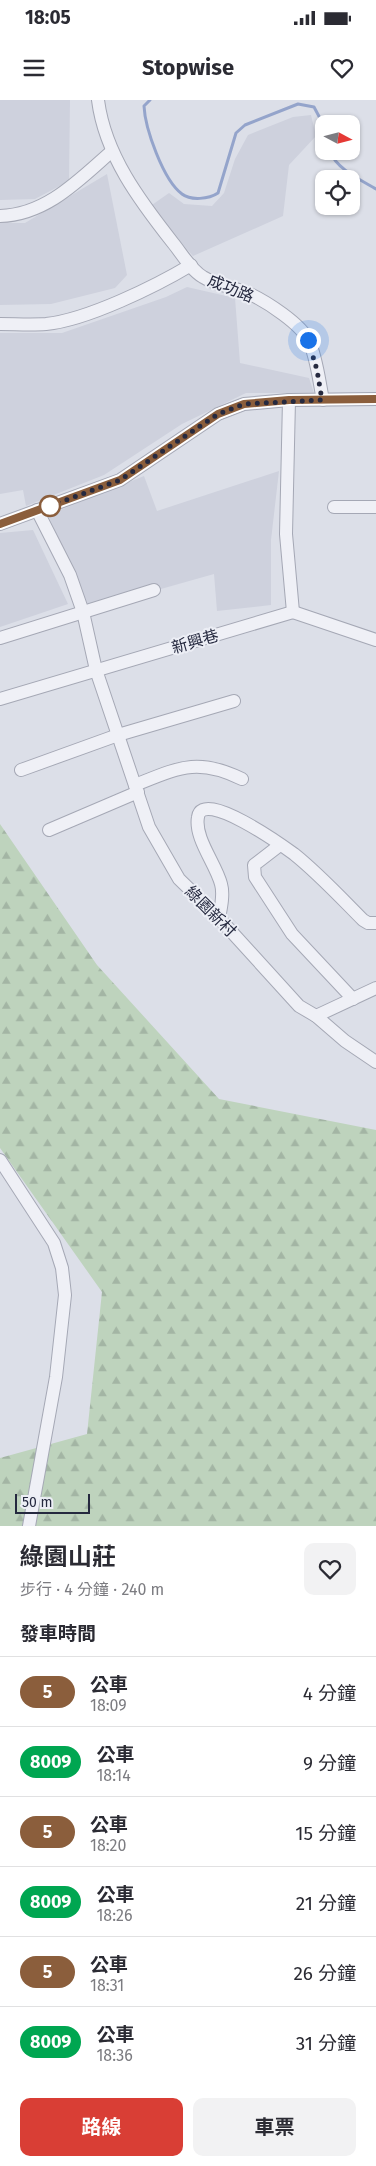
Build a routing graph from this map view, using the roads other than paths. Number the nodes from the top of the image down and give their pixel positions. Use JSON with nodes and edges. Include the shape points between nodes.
{"nodes":[{"id":1,"x":98,"y":100,"type":"edge"},
{"id":2,"x":112,"y":151,"type":"junction"},
{"id":3,"x":0,"y":216,"type":"edge"},
{"id":4,"x":191,"y":265,"type":"junction"},
{"id":5,"x":0,"y":324,"type":"edge"},
{"id":6,"x":376,"y":399,"type":"edge"},
{"id":7,"x":289,"y":400,"type":"junction"},
{"id":8,"x":322,"y":400,"type":"junction"},
{"id":9,"x":334,"y":506,"type":"dead end"},
{"id":10,"x":376,"y":507,"type":"edge"},
{"id":11,"x":37,"y":510,"type":"junction"},
{"id":12,"x":0,"y":524,"type":"edge"},
{"id":13,"x":154,"y":590,"type":"dead end"},
{"id":14,"x":83,"y":612,"type":"junction"},
{"id":15,"x":293,"y":612,"type":"junction"},
{"id":16,"x":0,"y":638,"type":"edge"},
{"id":17,"x":376,"y":640,"type":"edge"},
{"id":18,"x":96,"y":670,"type":"junction"},
{"id":19,"x":0,"y":699,"type":"edge"},
{"id":20,"x":234,"y":701,"type":"dead end"},
{"id":21,"x":118,"y":735,"type":"junction"},
{"id":22,"x":21,"y":770,"type":"dead end"},
{"id":23,"x":242,"y":779,"type":"dead end"},
{"id":24,"x":137,"y":789,"type":"junction"},
{"id":25,"x":49,"y":830,"type":"dead end"},
{"id":26,"x":280,"y":845,"type":"junction"},
{"id":27,"x":220,"y":918,"type":"junction"},
{"id":28,"x":376,"y":923,"type":"edge"},
{"id":29,"x":376,"y":988,"type":"edge"},
{"id":30,"x":354,"y":999,"type":"junction"},
{"id":31,"x":316,"y":1016,"type":"junction"},
{"id":32,"x":376,"y":1062,"type":"edge"},
{"id":33,"x":0,"y":1160,"type":"edge"},
{"id":34,"x":28,"y":1526,"type":"edge"}],
"edges":[{"from":1,"to":2,"type":"street","name":"成功路"},
{"from":2,"to":3,"type":"street","via":[[70,188],[40,208],[16,216]]},
{"from":2,"to":4,"type":"street","name":"成功路","via":[[140,201]]},
{"from":4,"to":5,"type":"street","via":[[91,313],[47,324]]},
{"from":4,"to":8,"type":"street","name":"成功路","via":[[203,277],[249,294],[296,325],[308,340]]},
{"from":6,"to":8,"type":"street"},
{"from":7,"to":8,"type":"street"},
{"from":7,"to":11,"type":"street","via":[[244,404],[218,414],[120,480]]},
{"from":7,"to":15,"type":"street","via":[[286,534]]},
{"from":9,"to":10,"type":"street"},
{"from":11,"to":12,"type":"street"},
{"from":11,"to":14,"type":"street","via":[[70,575]]},
{"from":13,"to":14,"type":"street"},
{"from":14,"to":16,"type":"street"},
{"from":14,"to":18,"type":"street"},
{"from":15,"to":17,"type":"street"},
{"from":15,"to":18,"type":"street","name":"新興巷"},
{"from":18,"to":19,"type":"street","name":"新興巷"},
{"from":18,"to":21,"type":"street"},
{"from":20,"to":21,"type":"street"},
{"from":21,"to":22,"type":"street"},
{"from":21,"to":24,"type":"street","name":"綠園新村"},
{"from":23,"to":24,"type":"street","via":[[212,766],[180,768]]},
{"from":24,"to":25,"type":"street"},
{"from":24,"to":27,"type":"street","name":"綠園新村","via":[[149,827],[179,879]]},
{"from":26,"to":27,"type":"street","via":[[223,810],[203,809],[198,814],[197,823],[204,844],[222,885]]},
{"from":26,"to":28,"type":"street","via":[[294,854],[363,920]]},
{"from":26,"to":30,"type":"street","via":[[254,865],[255,877],[292,934]]},
{"from":27,"to":31,"type":"street","name":"綠園新村","via":[[299,1006]]},
{"from":29,"to":30,"type":"street"},
{"from":30,"to":31,"type":"street"},
{"from":31,"to":32,"type":"street","name":"綠園新村"},
{"from":33,"to":34,"type":"street","via":[[54,1243],[62,1268],[65,1295],[56,1377]]}]}
